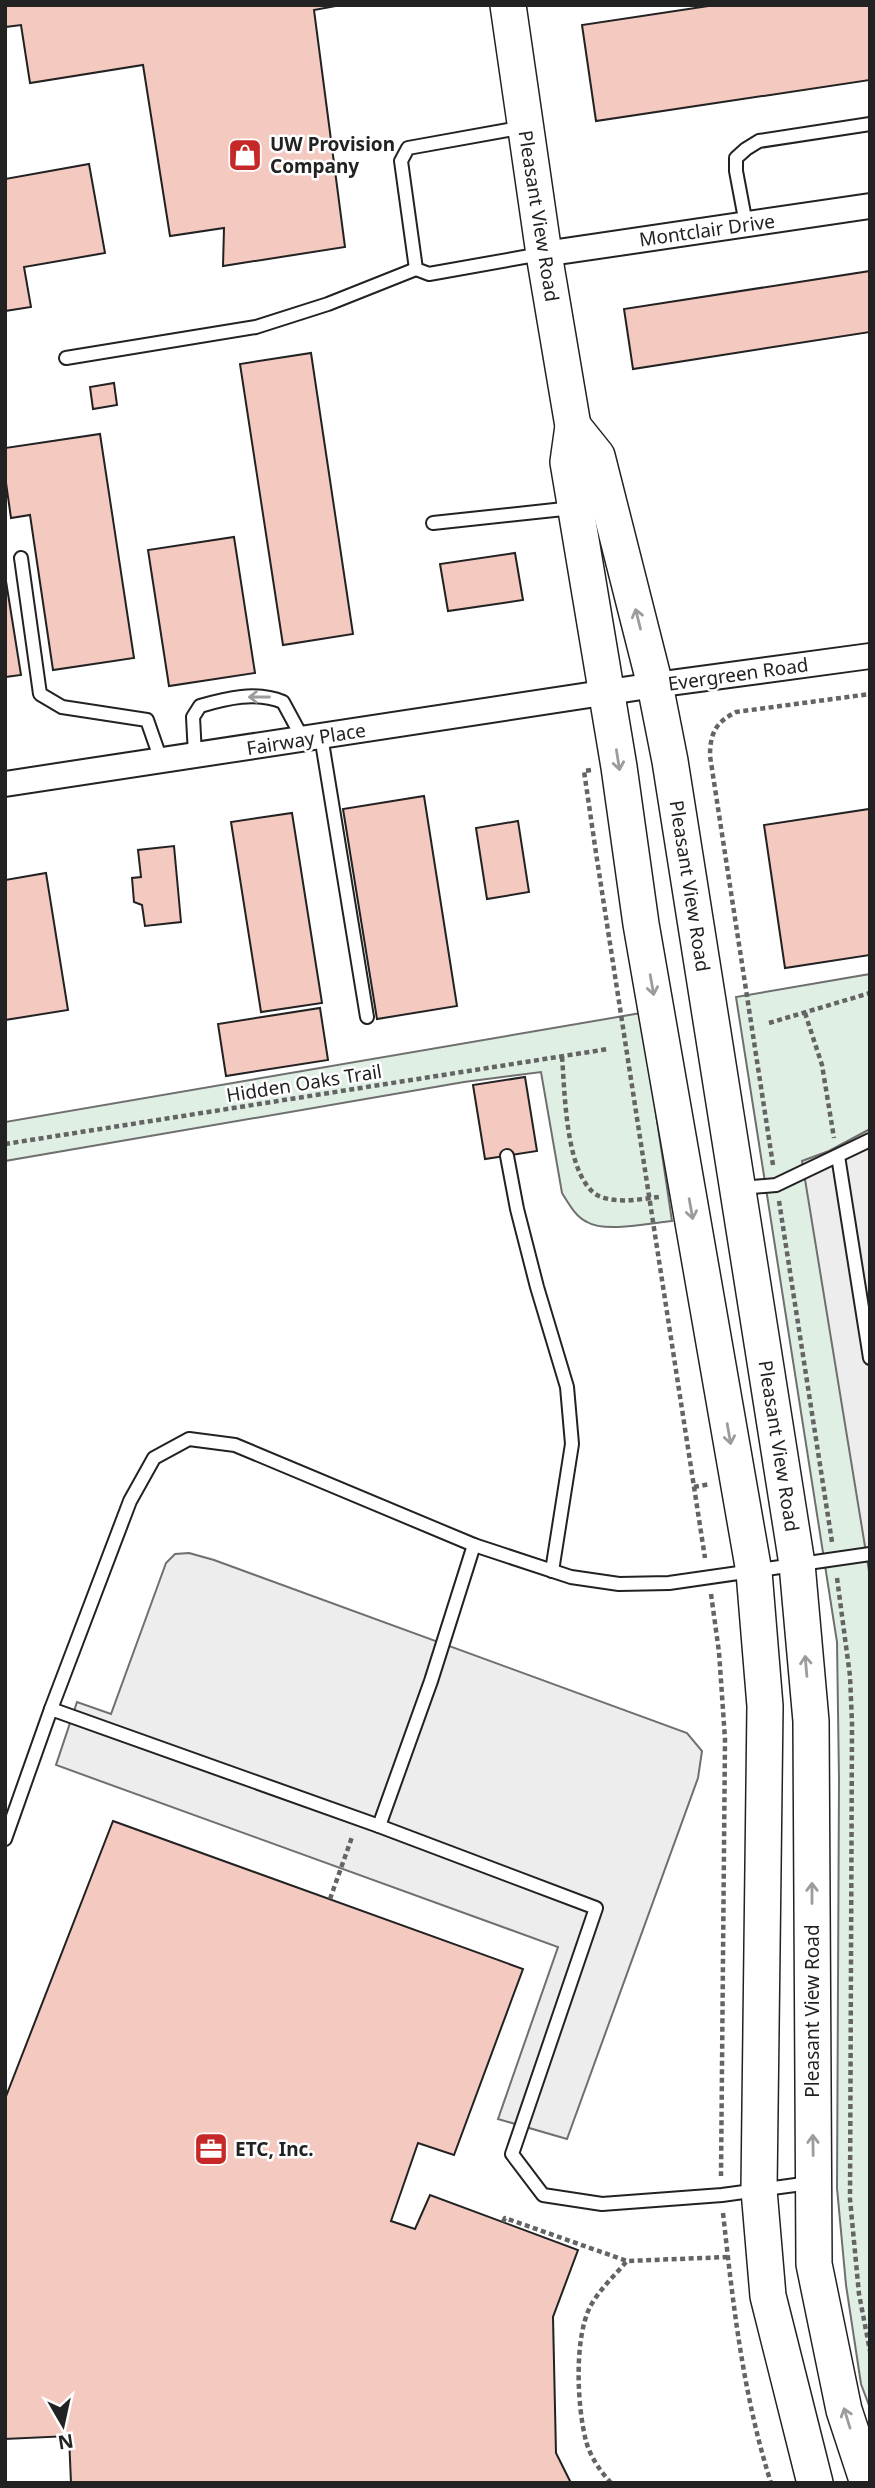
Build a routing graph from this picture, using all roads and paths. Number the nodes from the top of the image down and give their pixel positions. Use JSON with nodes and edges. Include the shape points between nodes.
{"nodes":[{"id":1,"x":508,"y":5,"type":"edge"},
{"id":2,"x":870,"y":124,"type":"edge"},
{"id":3,"x":525,"y":127,"type":"junction"},
{"id":4,"x":870,"y":206,"type":"edge"},
{"id":5,"x":747,"y":224,"type":"junction"},
{"id":6,"x":544,"y":254,"type":"junction"},
{"id":7,"x":416,"y":269,"type":"junction"},
{"id":8,"x":66,"y":358,"type":"dead end"},
{"id":9,"x":573,"y":426,"type":"junction"},
{"id":10,"x":576,"y":508,"type":"junction"},
{"id":11,"x":433,"y":523,"type":"dead end"},
{"id":12,"x":20,"y":558,"type":"dead end"},
{"id":13,"x":870,"y":656,"type":"edge"},
{"id":14,"x":655,"y":685,"type":"junction"},
{"id":15,"x":607,"y":693,"type":"junction"},
{"id":16,"x":312,"y":738,"type":"junction"},
{"id":17,"x":195,"y":755,"type":"junction"},
{"id":18,"x":161,"y":761,"type":"junction"},
{"id":19,"x":5,"y":784,"type":"edge"},
{"id":20,"x":870,"y":993,"type":"edge"},
{"id":21,"x":805,"y":1013,"type":"junction"},
{"id":22,"x":367,"y":1017,"type":"dead end"},
{"id":23,"x":769,"y":1023,"type":"dead end"},
{"id":24,"x":608,"y":1049,"type":"dead end"},
{"id":25,"x":562,"y":1057,"type":"junction"},
{"id":26,"x":870,"y":1140,"type":"edge"},
{"id":27,"x":5,"y":1144,"type":"edge"},
{"id":28,"x":507,"y":1156,"type":"dead end"},
{"id":29,"x":838,"y":1156,"type":"junction"},
{"id":30,"x":738,"y":1188,"type":"junction"},
{"id":31,"x":689,"y":1195,"type":"junction"},
{"id":32,"x":870,"y":1358,"type":"edge"},
{"id":33,"x":474,"y":1545,"type":"junction"},
{"id":34,"x":870,"y":1554,"type":"edge"},
{"id":35,"x":797,"y":1564,"type":"junction"},
{"id":36,"x":552,"y":1571,"type":"junction"},
{"id":37,"x":754,"y":1572,"type":"junction"},
{"id":38,"x":51,"y":1709,"type":"junction"},
{"id":39,"x":358,"y":1819,"type":"junction"},
{"id":40,"x":379,"y":1826,"type":"junction"},
{"id":41,"x":5,"y":1839,"type":"edge"},
{"id":42,"x":330,"y":1899,"type":"dead end"},
{"id":43,"x":813,"y":2183,"type":"junction"},
{"id":44,"x":759,"y":2190,"type":"junction"},
{"id":45,"x":503,"y":2222,"type":"dead end"},
{"id":46,"x":728,"y":2257,"type":"dead end"},
{"id":47,"x":627,"y":2261,"type":"junction"},
{"id":48,"x":611,"y":2483,"type":"edge"},
{"id":49,"x":815,"y":2483,"type":"edge"},
{"id":50,"x":868,"y":2483,"type":"edge"}],
"edges":[{"from":1,"to":3,"type":"street","name":"Pleasant View Road"},
{"from":2,"to":5,"type":"lane","via":[[759,141],[746,149],[736,159],[736,171]]},
{"from":3,"to":6,"type":"street","name":"Pleasant View Road"},
{"from":3,"to":7,"type":"lane","via":[[408,149],[401,161]]},
{"from":4,"to":5,"type":"street","name":"Montclair Drive"},
{"from":5,"to":6,"type":"street","name":"Montclair Drive"},
{"from":6,"to":7,"type":"lane","via":[[429,274]]},
{"from":6,"to":9,"type":"street","name":"Pleasant View Road"},
{"from":7,"to":8,"type":"lane","via":[[256,327]]},
{"from":9,"to":10,"type":"street","name":"Pleasant View Road","via":[[568,462]]},
{"from":14,"to":9,"type":"street","name":"Pleasant View Road","one_way":true,"via":[[597,456]]},
{"from":10,"to":11,"type":"lane"},
{"from":10,"to":15,"type":"street","name":"Pleasant View Road"},
{"from":12,"to":18,"type":"lane","via":[[40,694],[62,707],[147,720]]},
{"from":13,"to":14,"type":"street","name":"Evergreen Road"},
{"from":14,"to":15,"type":"street","name":"Evergreen Road"},
{"from":14,"to":30,"type":"street","name":"Pleasant View Road"},
{"from":15,"to":16,"type":"street","name":"Fairway Place"},
{"from":15,"to":31,"type":"street","name":"Pleasant View Road","one_way":true,"via":[[641,924]]},
{"from":16,"to":17,"type":"street","name":"Fairway Place"},
{"from":16,"to":17,"type":"lane","one_way":true,"via":[[283,702],[268,696],[222,700],[200,706],[193,717]]},
{"from":16,"to":22,"type":"lane"},
{"from":17,"to":18,"type":"street","name":"Fairway Place"},
{"from":18,"to":19,"type":"street","name":"Fairway Place"},
{"from":20,"to":21,"type":"path"},
{"from":21,"to":23,"type":"path"},
{"from":21,"to":29,"type":"path","via":[[822,1065]]},
{"from":24,"to":25,"type":"path","name":"Hidden Oaks Trail"},
{"from":25,"to":27,"type":"path","name":"Hidden Oaks Trail"},
{"from":25,"to":31,"type":"path","via":[[570,1147],[585,1184],[613,1199]]},
{"from":26,"to":29,"type":"lane"},
{"from":28,"to":36,"type":"lane","via":[[537,1287],[567,1387],[572,1444]]},
{"from":29,"to":30,"type":"lane","via":[[776,1185]]},
{"from":29,"to":32,"type":"lane"},
{"from":30,"to":35,"type":"street","name":"Pleasant View Road"},
{"from":31,"to":37,"type":"street","name":"Pleasant View Road","one_way":true},
{"from":33,"to":36,"type":"lane"},
{"from":33,"to":38,"type":"lane","via":[[235,1445],[189,1439],[154,1458],[130,1501]]},
{"from":33,"to":40,"type":"lane"},
{"from":34,"to":35,"type":"lane"},
{"from":35,"to":37,"type":"lane"},
{"from":43,"to":35,"type":"street","name":"Pleasant View Road","one_way":true,"via":[[811,1721]]},
{"from":36,"to":37,"type":"lane","via":[[619,1584]]},
{"from":37,"to":44,"type":"street","name":"Pleasant View Road","via":[[765,1706]]},
{"from":38,"to":39,"type":"lane"},
{"from":38,"to":41,"type":"lane"},
{"from":39,"to":40,"type":"lane"},
{"from":39,"to":42,"type":"path"},
{"from":40,"to":44,"type":"lane","via":[[596,1908],[512,2154],[543,2195],[602,2204]]},
{"from":43,"to":44,"type":"lane"},
{"from":50,"to":43,"type":"street","name":"Pleasant View Road","one_way":true,"via":[[844,2410],[814,2264]]},
{"from":44,"to":49,"type":"street","name":"Pleasant View Road","via":[[768,2296]]},
{"from":45,"to":47,"type":"path","via":[[505,2218]]},
{"from":46,"to":47,"type":"path"},
{"from":47,"to":48,"type":"path","via":[[590,2308],[579,2353],[587,2443]]}]}
